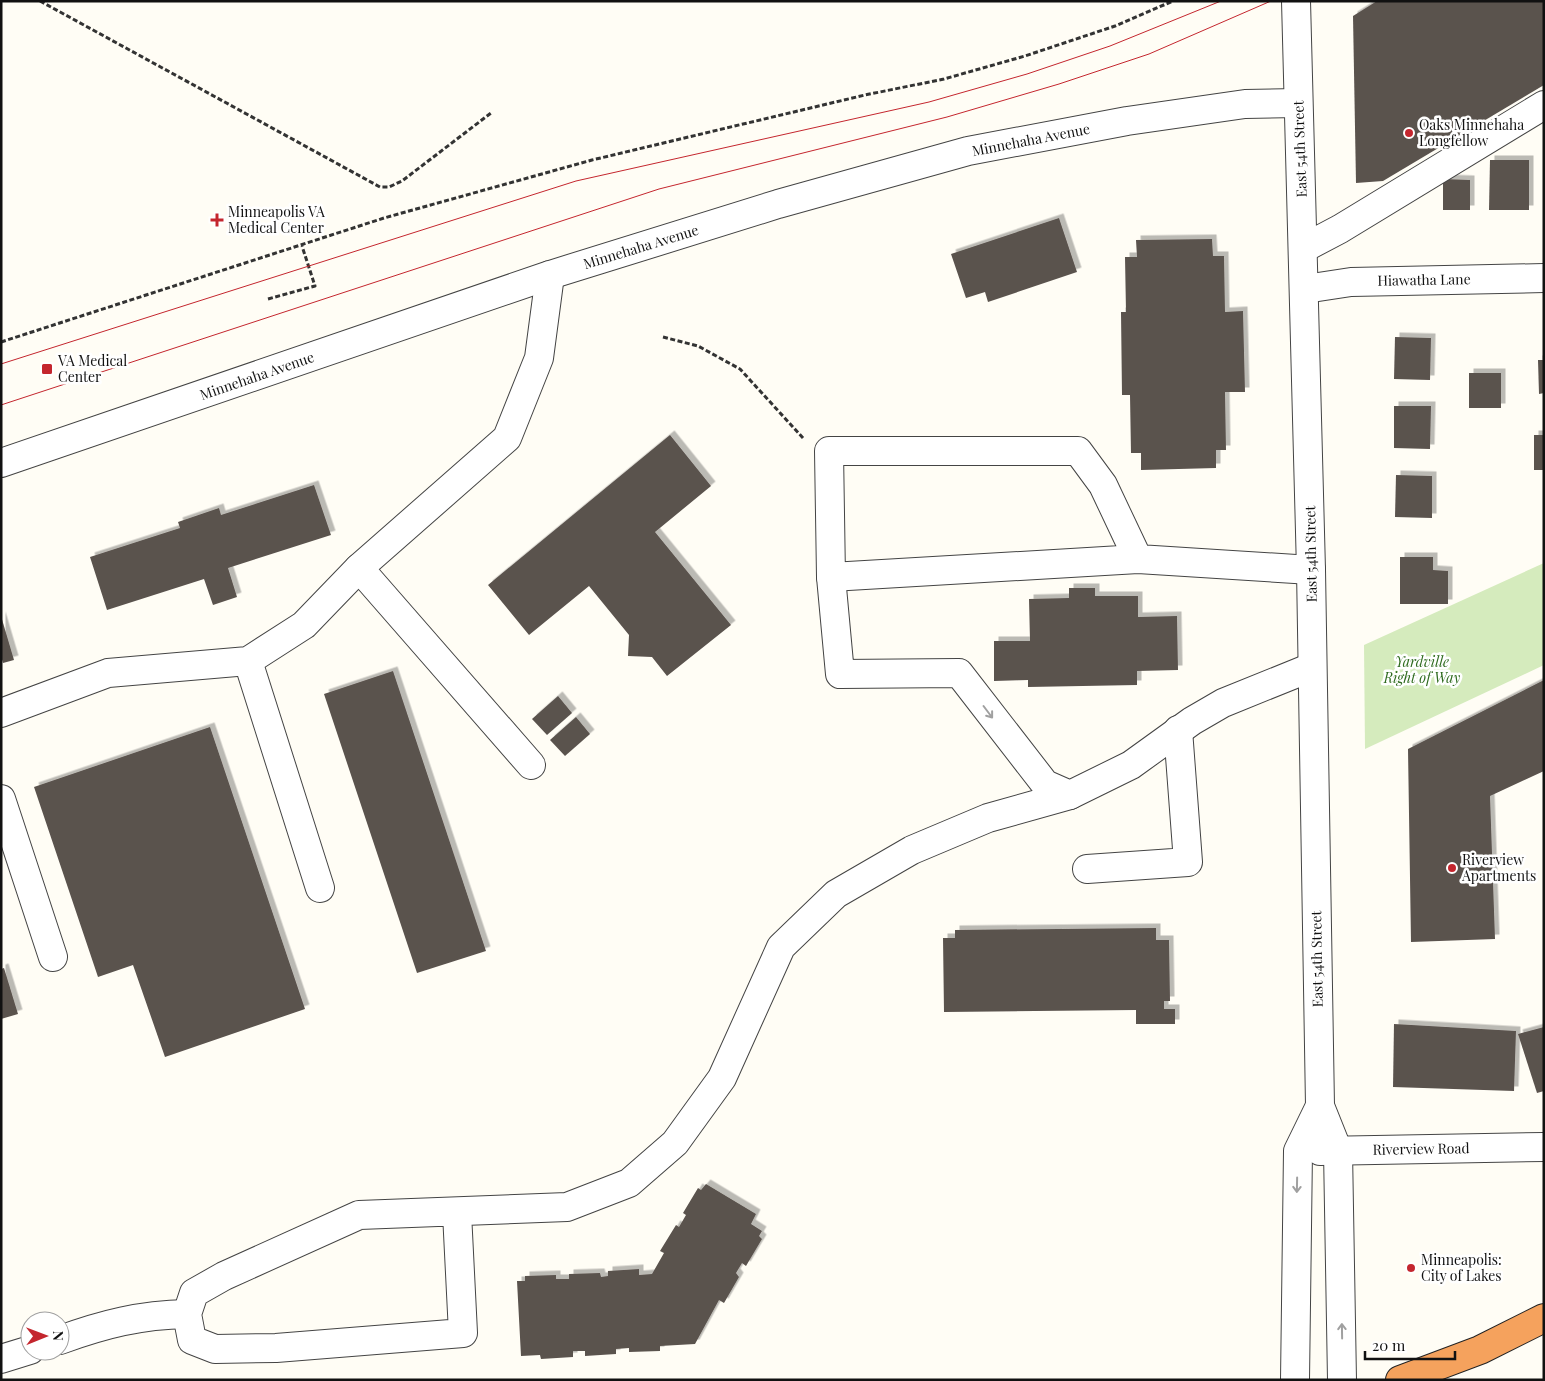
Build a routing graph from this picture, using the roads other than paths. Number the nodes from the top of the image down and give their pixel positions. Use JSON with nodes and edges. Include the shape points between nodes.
{"nodes":[{"id":1,"x":1303,"y":6,"type":"edge"},
{"id":2,"x":1298,"y":103,"type":"junction"},
{"id":3,"x":1544,"y":105,"type":"edge"},
{"id":4,"x":1304,"y":248,"type":"junction"},
{"id":5,"x":550,"y":275,"type":"junction"},
{"id":6,"x":1544,"y":278,"type":"edge"},
{"id":7,"x":1305,"y":289,"type":"junction"},
{"id":8,"x":1,"y":463,"type":"edge"},
{"id":9,"x":1138,"y":559,"type":"junction"},
{"id":10,"x":359,"y":568,"type":"junction"},
{"id":11,"x":1311,"y":570,"type":"junction"},
{"id":12,"x":831,"y":577,"type":"junction"},
{"id":13,"x":248,"y":661,"type":"junction"},
{"id":14,"x":1312,"y":666,"type":"junction"},
{"id":15,"x":1,"y":713,"type":"edge"},
{"id":16,"x":1178,"y":730,"type":"junction"},
{"id":17,"x":531,"y":765,"type":"dead end"},
{"id":18,"x":1070,"y":795,"type":"junction"},
{"id":19,"x":1,"y":799,"type":"edge"},
{"id":20,"x":1087,"y":869,"type":"dead end"},
{"id":21,"x":320,"y":888,"type":"dead end"},
{"id":22,"x":53,"y":957,"type":"dead end"},
{"id":23,"x":1320,"y":1106,"type":"junction"},
{"id":24,"x":1544,"y":1147,"type":"edge"},
{"id":25,"x":1298,"y":1151,"type":"junction"},
{"id":26,"x":1338,"y":1151,"type":"junction"},
{"id":27,"x":456,"y":1212,"type":"junction"},
{"id":28,"x":186,"y":1314,"type":"junction"},
{"id":29,"x":1544,"y":1318,"type":"edge"},
{"id":30,"x":70,"y":1337,"type":"edge"},
{"id":31,"x":20,"y":1353,"type":"edge"},
{"id":32,"x":1,"y":1359,"type":"edge"},
{"id":33,"x":1295,"y":1380,"type":"edge"},
{"id":34,"x":1342,"y":1380,"type":"edge"},
{"id":35,"x":1400,"y":1380,"type":"edge"}],
"edges":[{"from":1,"to":2,"type":"street","name":"East 54th Street"},
{"from":2,"to":4,"type":"street","name":"East 54th Street"},
{"from":2,"to":5,"type":"street","name":"Minnehaha Avenue","via":[[1235,105],[1127,121],[968,151],[778,204]]},
{"from":3,"to":4,"type":"street"},
{"from":4,"to":7,"type":"street","name":"East 54th Street"},
{"from":5,"to":8,"type":"street","name":"Minnehaha Avenue"},
{"from":5,"to":10,"type":"street","via":[[539,358],[507,438]]},
{"from":6,"to":7,"type":"street","name":"Hiawatha Lane","via":[[1351,282]]},
{"from":7,"to":11,"type":"street","name":"East 54th Street"},
{"from":9,"to":11,"type":"street"},
{"from":9,"to":12,"type":"street"},
{"from":9,"to":12,"type":"street","via":[[1103,485],[1078,452],[829,451]]},
{"from":10,"to":13,"type":"street","via":[[304,625]]},
{"from":10,"to":17,"type":"street"},
{"from":11,"to":14,"type":"street","name":"East 54th Street"},
{"from":12,"to":18,"type":"street","one_way":true,"via":[[840,674],[959,673],[1045,784]]},
{"from":13,"to":15,"type":"street","via":[[108,673]]},
{"from":13,"to":21,"type":"street"},
{"from":14,"to":16,"type":"street","via":[[1223,703]]},
{"from":14,"to":23,"type":"street","name":"East 54th Street"},
{"from":16,"to":18,"type":"street","via":[[1131,765]]},
{"from":16,"to":20,"type":"street","via":[[1188,862]]},
{"from":18,"to":27,"type":"street","via":[[988,818],[912,850],[836,894],[781,947],[722,1078],[675,1143],[629,1182],[567,1207]]},
{"from":19,"to":22,"type":"street"},
{"from":23,"to":25,"type":"street","name":"East 54th Street"},
{"from":23,"to":26,"type":"street","name":"East 54th Street"},
{"from":24,"to":26,"type":"street","name":"Riverview Road"},
{"from":25,"to":26,"type":"street","name":"Riverview Road"},
{"from":25,"to":33,"type":"street","name":"East 54th Street","one_way":true},
{"from":34,"to":26,"type":"street","name":"East 54th Street","one_way":true},
{"from":27,"to":28,"type":"street","via":[[360,1215],[224,1276],[194,1293]]},
{"from":27,"to":28,"type":"street","via":[[463,1333],[215,1350],[192,1340]]},
{"from":28,"to":30,"type":"street","via":[[149,1315]]},
{"from":29,"to":35,"type":"highway","via":[[1480,1350]]},
{"from":31,"to":32,"type":"street"}]}
